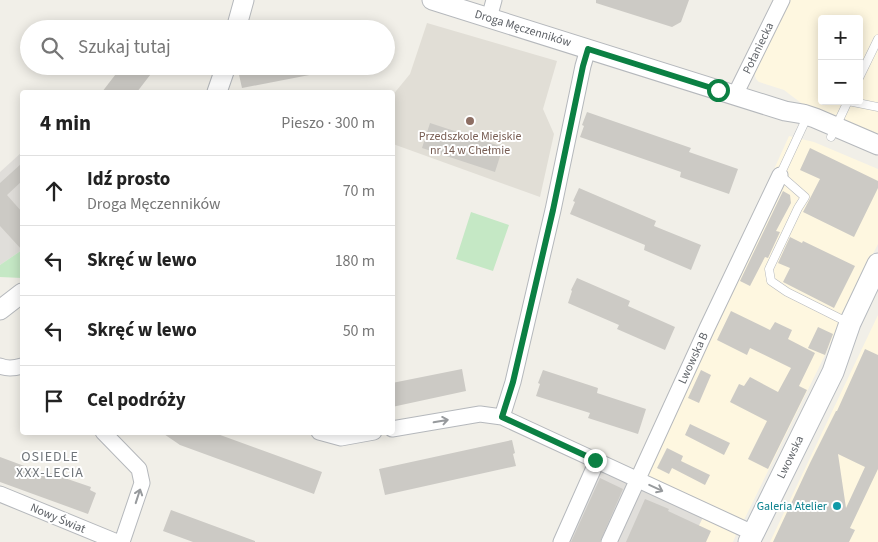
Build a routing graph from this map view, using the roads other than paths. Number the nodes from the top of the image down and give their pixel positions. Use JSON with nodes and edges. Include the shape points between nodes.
{"nodes":[{"id":1,"x":244,"y":0,"type":"edge"},
{"id":2,"x":432,"y":0,"type":"edge"},
{"id":3,"x":782,"y":0,"type":"edge"},
{"id":4,"x":492,"y":9,"type":"edge"},
{"id":5,"x":238,"y":20,"type":"edge"},
{"id":6,"x":878,"y":39,"type":"edge"},
{"id":7,"x":588,"y":49,"type":"junction"},
{"id":8,"x":863,"y":70,"type":"edge"},
{"id":9,"x":223,"y":75,"type":"edge"},
{"id":10,"x":218,"y":90,"type":"edge"},
{"id":11,"x":735,"y":95,"type":"junction"},
{"id":12,"x":863,"y":104,"type":"edge"},
{"id":13,"x":846,"y":105,"type":"edge"},
{"id":14,"x":878,"y":107,"type":"edge"},
{"id":15,"x":806,"y":120,"type":"junction"},
{"id":16,"x":833,"y":132,"type":"junction"},
{"id":17,"x":878,"y":145,"type":"edge"},
{"id":18,"x":878,"y":158,"type":"edge"},
{"id":19,"x":780,"y":175,"type":"junction"},
{"id":20,"x":877,"y":278,"type":"edge"},
{"id":21,"x":20,"y":295,"type":"edge"},
{"id":22,"x":0,"y":310,"type":"edge"},
{"id":23,"x":850,"y":325,"type":"junction"},
{"id":24,"x":0,"y":366,"type":"edge"},
{"id":25,"x":20,"y":366,"type":"edge"},
{"id":26,"x":832,"y":372,"type":"junction"},
{"id":27,"x":502,"y":417,"type":"junction"},
{"id":28,"x":395,"y":428,"type":"edge"},
{"id":29,"x":106,"y":435,"type":"edge"},
{"id":30,"x":330,"y":435,"type":"edge"},
{"id":31,"x":358,"y":435,"type":"edge"},
{"id":32,"x":597,"y":460,"type":"junction"},
{"id":33,"x":637,"y":479,"type":"junction"},
{"id":34,"x":0,"y":494,"type":"edge"},
{"id":35,"x":751,"y":538,"type":"edge"},
{"id":36,"x":117,"y":542,"type":"edge"},
{"id":37,"x":122,"y":542,"type":"edge"},
{"id":38,"x":561,"y":542,"type":"edge"},
{"id":39,"x":609,"y":542,"type":"edge"}],
"edges":[{"from":1,"to":5,"type":"street"},
{"from":2,"to":4,"type":"street","name":"Droga Męczenników"},
{"from":3,"to":11,"type":"street","name":"Połaniecka"},
{"from":4,"to":7,"type":"street","name":"Droga Męczenników"},
{"from":6,"to":8,"type":"lane"},
{"from":7,"to":11,"type":"street","name":"Droga Męczenników"},
{"from":7,"to":27,"type":"street","via":[[513,382]]},
{"from":9,"to":10,"type":"street"},
{"from":11,"to":15,"type":"street","name":"Droga Męczenników","via":[[785,111],[797,121]]},
{"from":12,"to":14,"type":"lane"},
{"from":13,"to":16,"type":"lane"},
{"from":15,"to":16,"type":"street","name":"Droga Męczenników"},
{"from":15,"to":19,"type":"lane"},
{"from":16,"to":17,"type":"street","name":"Droga Męczenników"},
{"from":16,"to":18,"type":"street","name":"Droga Męczenników"},
{"from":19,"to":23,"type":"lane","via":[[805,197],[769,269],[771,281]]},
{"from":19,"to":33,"type":"street","name":"Lwowska B"},
{"from":20,"to":23,"type":"main road","name":"Lwowska"},
{"from":20,"to":26,"type":"main road","name":"Lwowska","via":[[855,337]]},
{"from":21,"to":22,"type":"street"},
{"from":23,"to":26,"type":"main road","name":"Lwowska"},
{"from":24,"to":25,"type":"street"},
{"from":26,"to":35,"type":"main road","name":"Lwowska"},
{"from":28,"to":27,"type":"street","one_way":true,"via":[[480,414]]},
{"from":27,"to":32,"type":"street"},
{"from":37,"to":29,"type":"street","one_way":true,"via":[[142,483],[139,469]]},
{"from":30,"to":31,"type":"street","via":[[341,438]]},
{"from":32,"to":33,"type":"street"},
{"from":32,"to":38,"type":"street"},
{"from":33,"to":35,"type":"street","one_way":true},
{"from":33,"to":39,"type":"street","name":"Lwowska B"},
{"from":34,"to":36,"type":"street","name":"Nowy Świat"}]}
